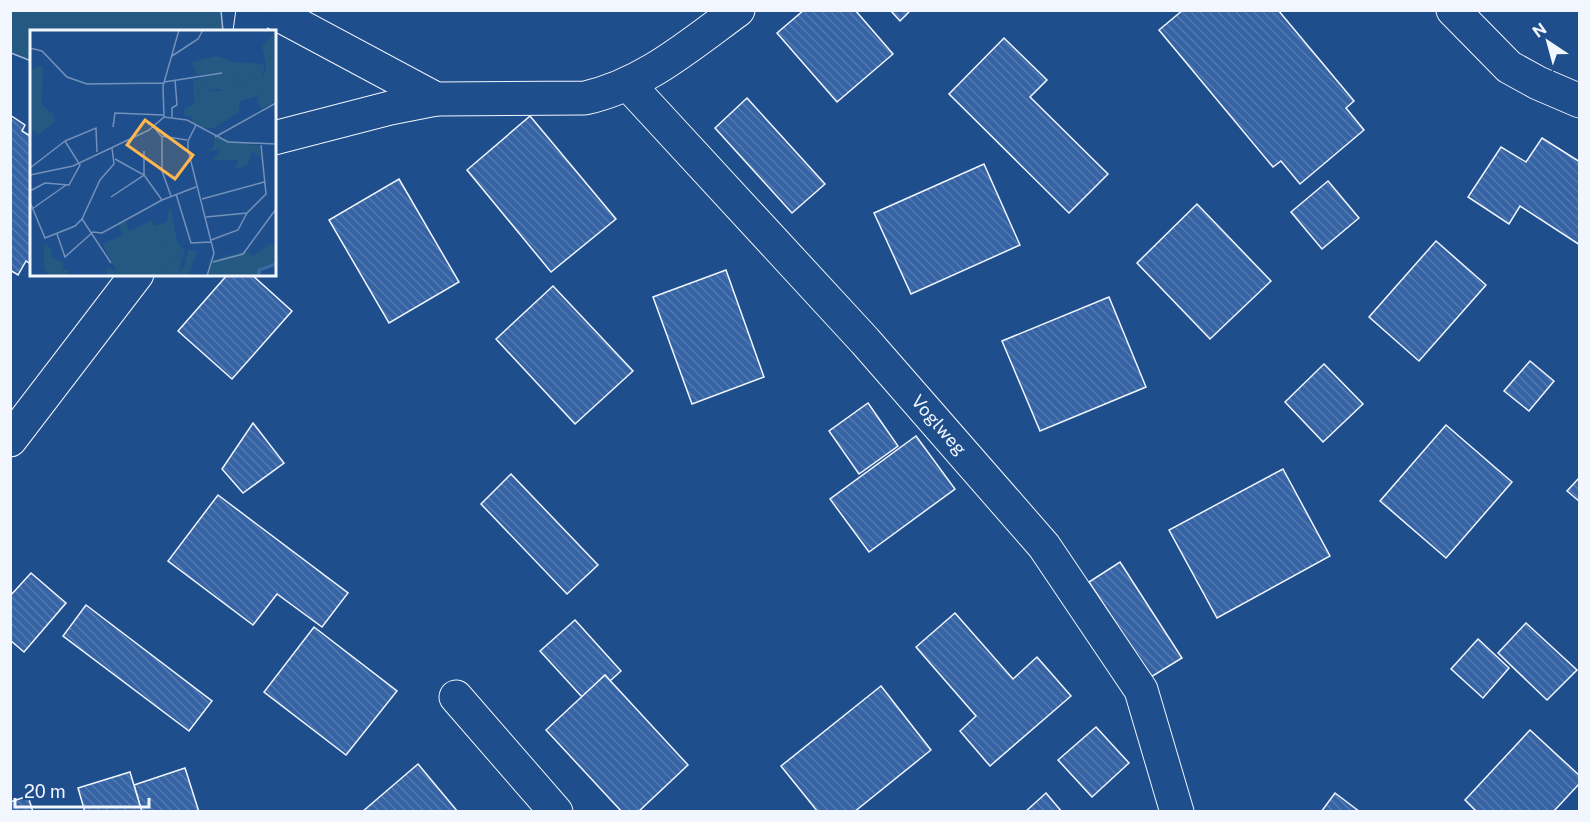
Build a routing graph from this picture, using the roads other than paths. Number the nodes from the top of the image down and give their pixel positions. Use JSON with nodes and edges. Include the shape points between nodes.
{"nodes":[{"id":1,"x":253,"y":10,"type":"edge"},
{"id":2,"x":270,"y":10,"type":"edge"},
{"id":3,"x":738,"y":10,"type":"edge"},
{"id":4,"x":1453,"y":10,"type":"edge"},
{"id":5,"x":250,"y":30,"type":"edge"},
{"id":6,"x":628,"y":84,"type":"junction"},
{"id":7,"x":436,"y":99,"type":"junction"},
{"id":8,"x":1580,"y":101,"type":"edge"},
{"id":9,"x":276,"y":137,"type":"edge"},
{"id":10,"x":135,"y":276,"type":"edge"},
{"id":11,"x":10,"y":440,"type":"edge"},
{"id":12,"x":456,"y":697,"type":"dead end"},
{"id":13,"x":556,"y":812,"type":"edge"},
{"id":14,"x":1177,"y":812,"type":"edge"}],
"edges":[{"from":1,"to":5,"type":"street"},
{"from":2,"to":7,"type":"street"},
{"from":3,"to":6,"type":"street","via":[[658,68]]},
{"from":4,"to":8,"type":"street","via":[[1509,67]]},
{"from":6,"to":7,"type":"street","via":[[585,98]]},
{"from":6,"to":14,"type":"street","name":"Voglweg","via":[[865,341],[1044,546],[1141,690]]},
{"from":7,"to":9,"type":"street"},
{"from":10,"to":11,"type":"street"},
{"from":12,"to":13,"type":"street"}]}
